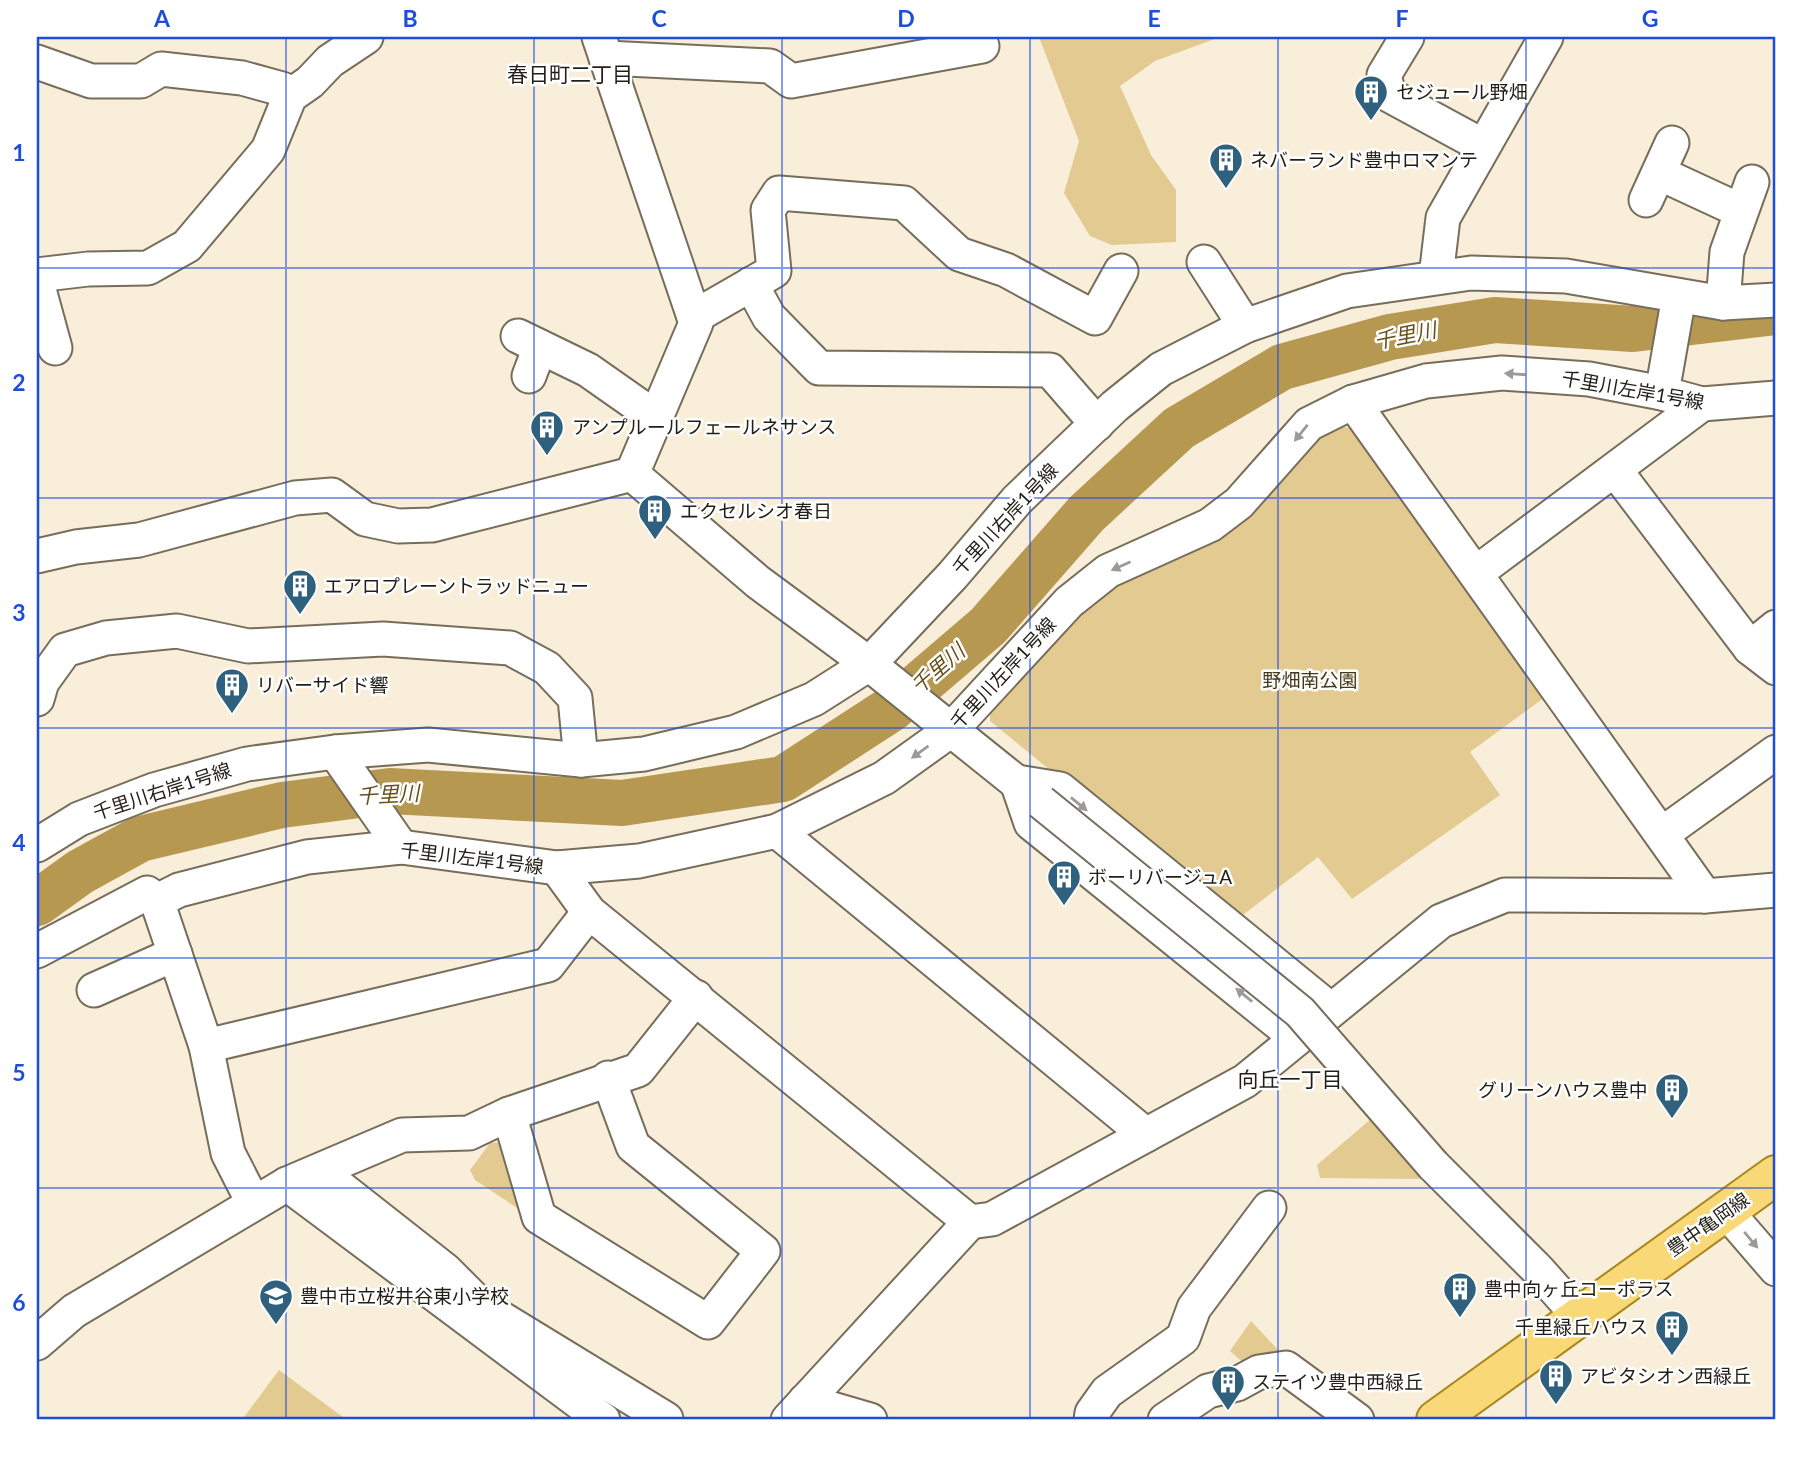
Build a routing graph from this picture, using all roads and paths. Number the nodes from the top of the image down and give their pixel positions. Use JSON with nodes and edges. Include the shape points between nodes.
{"nodes":[{"id":1,"x":45,"y":37,"type":"edge"},
{"id":2,"x":366,"y":37,"type":"edge"},
{"id":3,"x":1408,"y":37,"type":"edge"},
{"id":4,"x":1546,"y":37,"type":"edge"},
{"id":5,"x":982,"y":46,"type":"dead end"},
{"id":6,"x":602,"y":47,"type":"edge"},
{"id":7,"x":37,"y":56,"type":"edge"},
{"id":8,"x":37,"y":62,"type":"edge"},
{"id":9,"x":290,"y":96,"type":"junction"},
{"id":10,"x":1672,"y":143,"type":"dead end"},
{"id":11,"x":1483,"y":146,"type":"junction"},
{"id":12,"x":1204,"y":262,"type":"dead end"},
{"id":13,"x":1121,"y":271,"type":"dead end"},
{"id":14,"x":37,"y":275,"type":"edge"},
{"id":15,"x":1436,"y":276,"type":"junction"},
{"id":16,"x":37,"y":282,"type":"edge"},
{"id":17,"x":751,"y":284,"type":"junction"},
{"id":18,"x":1679,"y":296,"type":"junction"},
{"id":19,"x":1776,"y":300,"type":"edge"},
{"id":20,"x":1723,"y":303,"type":"junction"},
{"id":21,"x":694,"y":317,"type":"junction"},
{"id":22,"x":1245,"y":326,"type":"junction"},
{"id":23,"x":55,"y":348,"type":"dead end"},
{"id":24,"x":529,"y":353,"type":"dead end"},
{"id":25,"x":1662,"y":393,"type":"junction"},
{"id":26,"x":1776,"y":398,"type":"edge"},
{"id":27,"x":1353,"y":401,"type":"junction"},
{"id":28,"x":1702,"y":404,"type":"junction"},
{"id":29,"x":656,"y":417,"type":"junction"},
{"id":30,"x":1097,"y":424,"type":"junction"},
{"id":31,"x":1615,"y":470,"type":"junction"},
{"id":32,"x":632,"y":474,"type":"junction"},
{"id":33,"x":37,"y":556,"type":"edge"},
{"id":34,"x":1476,"y":573,"type":"junction"},
{"id":35,"x":1776,"y":627,"type":"edge"},
{"id":36,"x":1750,"y":648,"type":"junction"},
{"id":37,"x":872,"y":666,"type":"junction"},
{"id":38,"x":1776,"y":668,"type":"edge"},
{"id":39,"x":37,"y":699,"type":"edge"},
{"id":40,"x":946,"y":726,"type":"junction"},
{"id":41,"x":335,"y":752,"type":"junction"},
{"id":42,"x":1776,"y":752,"type":"edge"},
{"id":43,"x":581,"y":760,"type":"junction"},
{"id":44,"x":1029,"y":792,"type":"junction"},
{"id":45,"x":777,"y":831,"type":"junction"},
{"id":46,"x":1662,"y":834,"type":"junction"},
{"id":47,"x":37,"y":845,"type":"edge"},
{"id":48,"x":401,"y":847,"type":"junction"},
{"id":49,"x":557,"y":868,"type":"junction"},
{"id":50,"x":1776,"y":890,"type":"edge"},
{"id":51,"x":1705,"y":895,"type":"junction"},
{"id":52,"x":157,"y":901,"type":"junction"},
{"id":53,"x":589,"y":912,"type":"junction"},
{"id":54,"x":37,"y":951,"type":"edge"},
{"id":55,"x":175,"y":954,"type":"junction"},
{"id":56,"x":94,"y":990,"type":"dead end"},
{"id":57,"x":696,"y":997,"type":"junction"},
{"id":58,"x":1331,"y":1010,"type":"junction"},
{"id":59,"x":1297,"y":1038,"type":"junction"},
{"id":60,"x":206,"y":1046,"type":"junction"},
{"id":61,"x":608,"y":1078,"type":"junction"},
{"id":62,"x":509,"y":1114,"type":"junction"},
{"id":63,"x":1146,"y":1135,"type":"junction"},
{"id":64,"x":319,"y":1171,"type":"junction"},
{"id":65,"x":1776,"y":1175,"type":"edge"},
{"id":66,"x":287,"y":1184,"type":"junction"},
{"id":67,"x":253,"y":1202,"type":"junction"},
{"id":68,"x":1269,"y":1208,"type":"dead end"},
{"id":69,"x":1726,"y":1211,"type":"junction"},
{"id":70,"x":970,"y":1222,"type":"junction"},
{"id":71,"x":1776,"y":1269,"type":"edge"},
{"id":72,"x":1578,"y":1315,"type":"junction"},
{"id":73,"x":37,"y":1343,"type":"edge"},
{"id":74,"x":797,"y":1411,"type":"edge"},
{"id":75,"x":1457,"y":1415,"type":"edge"},
{"id":76,"x":666,"y":1419,"type":"edge"},
{"id":77,"x":603,"y":1420,"type":"edge"},
{"id":78,"x":870,"y":1420,"type":"edge"},
{"id":79,"x":1091,"y":1420,"type":"edge"},
{"id":80,"x":1164,"y":1420,"type":"edge"},
{"id":81,"x":1357,"y":1420,"type":"edge"}],
"edges":[{"from":1,"to":7,"type":"street"},
{"from":2,"to":9,"type":"street"},
{"from":3,"to":11,"type":"street","via":[[1384,75],[1389,95]]},
{"from":4,"to":11,"type":"street"},
{"from":5,"to":6,"type":"street","via":[[791,81],[770,66]]},
{"from":6,"to":21,"type":"street"},
{"from":8,"to":9,"type":"street","via":[[90,81],[141,81],[161,69],[242,78],[282,89]]},
{"from":9,"to":14,"type":"street","via":[[268,149],[187,246],[148,268]]},
{"from":10,"to":20,"type":"street","via":[[1652,186],[1747,197],[1727,252]]},
{"from":11,"to":15,"type":"street","via":[[1443,218]]},
{"from":12,"to":22,"type":"street"},
{"from":13,"to":17,"type":"street","via":[[1095,318],[1006,270],[960,254],[904,203],[779,193],[768,210],[774,271]]},
{"from":15,"to":18,"type":"street","name":"千里川右岸1号線","via":[[1566,276]]},
{"from":15,"to":22,"type":"street","name":"千里川右岸1号線","via":[[1347,291]]},
{"from":16,"to":23,"type":"street"},
{"from":17,"to":21,"type":"street"},
{"from":17,"to":30,"type":"street","via":[[769,317],[819,368],[1050,370]]},
{"from":18,"to":20,"type":"street","name":"千里川右岸1号線"},
{"from":18,"to":25,"type":"street"},
{"from":19,"to":20,"type":"street","name":"千里川右岸1号線"},
{"from":21,"to":29,"type":"street","via":[[696,323]]},
{"from":22,"to":30,"type":"street","name":"千里川右岸1号線","via":[[1161,369]]},
{"from":24,"to":29,"type":"street","via":[[588,370]]},
{"from":25,"to":27,"type":"street","name":"千里川左岸1号線","one_way":true,"via":[[1589,379],[1502,373],[1426,381]]},
{"from":25,"to":28,"type":"street","name":"千里川左岸1号線"},
{"from":26,"to":28,"type":"street","name":"千里川左岸1号線"},
{"from":27,"to":34,"type":"street"},
{"from":27,"to":40,"type":"street","name":"千里川左岸1号線","one_way":true,"via":[[1309,424],[1239,503],[1210,525],[1108,571],[1069,602]]},
{"from":28,"to":31,"type":"street"},
{"from":29,"to":32,"type":"street"},
{"from":30,"to":37,"type":"street","name":"千里川右岸1号線","via":[[1017,500]]},
{"from":31,"to":34,"type":"street"},
{"from":31,"to":36,"type":"street"},
{"from":32,"to":33,"type":"street","via":[[432,525],[398,526],[365,519],[332,495],[295,498],[139,540]]},
{"from":32,"to":37,"type":"street","via":[[758,582]]},
{"from":34,"to":46,"type":"street"},
{"from":35,"to":36,"type":"street"},
{"from":36,"to":38,"type":"street"},
{"from":37,"to":40,"type":"street"},
{"from":37,"to":43,"type":"street","name":"千里川右岸1号線","via":[[814,699],[730,734],[644,754]]},
{"from":39,"to":43,"type":"street","via":[[42,682],[65,650],[106,638],[177,631],[248,646],[383,639],[510,648],[547,668],[575,698]]},
{"from":40,"to":44,"type":"street"},
{"from":40,"to":45,"type":"street","name":"千里川左岸1号線","one_way":true,"via":[[884,778]]},
{"from":41,"to":43,"type":"street","name":"千里川右岸1号線","via":[[428,745]]},
{"from":41,"to":47,"type":"street","name":"千里川右岸1号線","via":[[247,764],[154,790],[79,819]]},
{"from":41,"to":48,"type":"street"},
{"from":42,"to":46,"type":"street"},
{"from":44,"to":58,"type":"street","one_way":true,"via":[[1060,789]]},
{"from":59,"to":44,"type":"street","one_way":true,"via":[[1031,823]]},
{"from":44,"to":72,"type":"street","bridge":true,"via":[[1300,1012],[1433,1165]]},
{"from":45,"to":49,"type":"street","name":"千里川左岸1号線","via":[[639,861]]},
{"from":45,"to":63,"type":"street"},
{"from":46,"to":51,"type":"street"},
{"from":48,"to":49,"type":"street","name":"千里川左岸1号線"},
{"from":48,"to":52,"type":"street","name":"千里川左岸1号線","via":[[307,857],[179,890]]},
{"from":49,"to":53,"type":"street"},
{"from":50,"to":51,"type":"street"},
{"from":51,"to":58,"type":"street","via":[[1505,895],[1441,921]]},
{"from":52,"to":54,"type":"street","name":"千里川左岸1号線","via":[[147,893]]},
{"from":52,"to":55,"type":"street"},
{"from":53,"to":57,"type":"street"},
{"from":53,"to":60,"type":"street","via":[[548,965]]},
{"from":55,"to":56,"type":"street"},
{"from":55,"to":60,"type":"street"},
{"from":57,"to":61,"type":"street","via":[[638,1070]]},
{"from":57,"to":70,"type":"street"},
{"from":58,"to":59,"type":"street"},
{"from":59,"to":63,"type":"street","via":[[1245,1081]]},
{"from":60,"to":67,"type":"street","via":[[228,1153]]},
{"from":61,"to":62,"type":"street"},
{"from":61,"to":62,"type":"street","via":[[633,1146],[763,1251],[708,1322],[539,1217]]},
{"from":62,"to":64,"type":"street","via":[[469,1133],[402,1135]]},
{"from":63,"to":70,"type":"street","via":[[992,1219]]},
{"from":64,"to":66,"type":"street"},
{"from":64,"to":76,"type":"street","via":[[445,1270],[481,1306]]},
{"from":65,"to":69,"type":"main road","name":"豊中亀岡線"},
{"from":66,"to":67,"type":"street"},
{"from":66,"to":77,"type":"street"},
{"from":67,"to":73,"type":"street","via":[[74,1311]]},
{"from":68,"to":79,"type":"street","via":[[1194,1308],[1183,1338],[1107,1392]]},
{"from":69,"to":71,"type":"street","one_way":true},
{"from":69,"to":72,"type":"main road","name":"豊中亀岡線"},
{"from":70,"to":74,"type":"street"},
{"from":72,"to":75,"type":"main road","name":"豊中亀岡線"},
{"from":74,"to":78,"type":"street"},
{"from":80,"to":81,"type":"street","via":[[1208,1391],[1237,1384],[1259,1372],[1286,1368]]}]}
